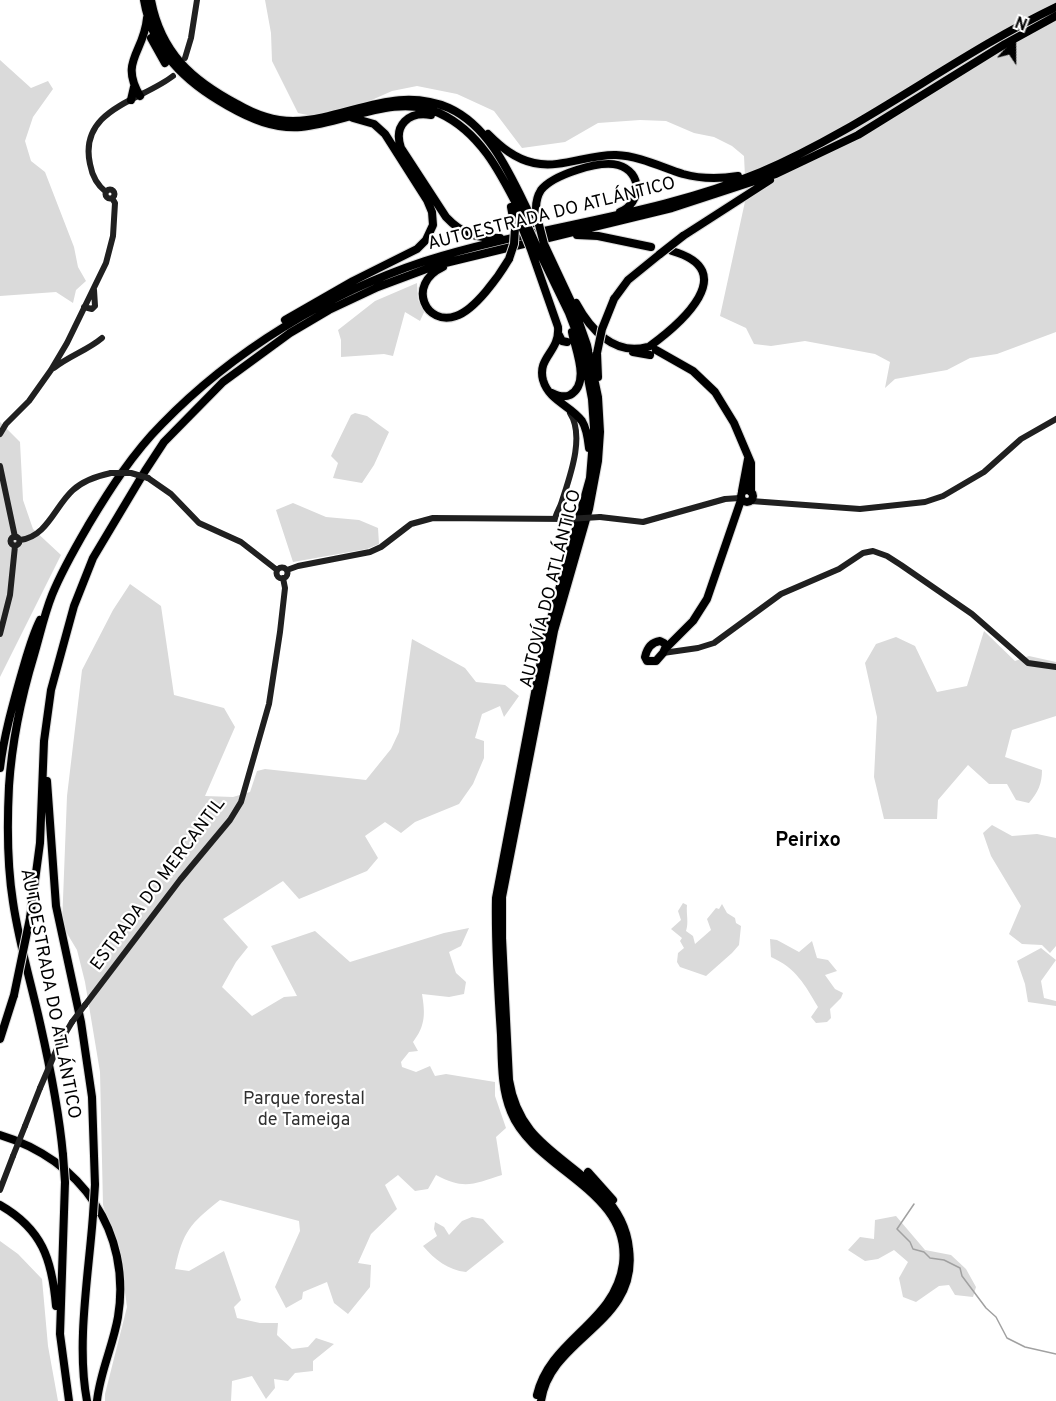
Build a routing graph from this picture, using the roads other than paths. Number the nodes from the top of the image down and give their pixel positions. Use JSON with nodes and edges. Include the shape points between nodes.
{"nodes":[{"id":1,"x":144,"y":0,"type":"edge"},
{"id":2,"x":151,"y":0,"type":"edge"},
{"id":3,"x":197,"y":0,"type":"edge"},
{"id":4,"x":1056,"y":7,"type":"edge"},
{"id":5,"x":147,"y":16,"type":"junction"},
{"id":6,"x":1056,"y":16,"type":"edge"},
{"id":7,"x":146,"y":26,"type":"junction"},
{"id":8,"x":185,"y":58,"type":"dead end"},
{"id":9,"x":165,"y":63,"type":"dead end"},
{"id":10,"x":172,"y":76,"type":"dead end"},
{"id":11,"x":134,"y":87,"type":"junction"},
{"id":12,"x":140,"y":96,"type":"junction"},
{"id":13,"x":413,"y":99,"type":"junction"},
{"id":14,"x":131,"y":100,"type":"junction"},
{"id":15,"x":302,"y":116,"type":"dead end"},
{"id":16,"x":348,"y":117,"type":"junction"},
{"id":17,"x":448,"y":118,"type":"junction"},
{"id":18,"x":469,"y":122,"type":"junction"},
{"id":19,"x":318,"y":125,"type":"junction"},
{"id":20,"x":266,"y":129,"type":"dead end"},
{"id":21,"x":787,"y":170,"type":"junction"},
{"id":22,"x":759,"y":173,"type":"junction"},
{"id":23,"x":503,"y":180,"type":"junction"},
{"id":24,"x":606,"y":218,"type":"junction"},
{"id":25,"x":527,"y":224,"type":"junction"},
{"id":26,"x":564,"y":235,"type":"junction"},
{"id":27,"x":510,"y":238,"type":"junction"},
{"id":28,"x":537,"y":245,"type":"junction"},
{"id":29,"x":651,"y":247,"type":"dead end"},
{"id":30,"x":672,"y":251,"type":"dead end"},
{"id":31,"x":451,"y":262,"type":"junction"},
{"id":32,"x":558,"y":274,"type":"junction"},
{"id":33,"x":569,"y":313,"type":"junction"},
{"id":34,"x":663,"y":334,"type":"junction"},
{"id":35,"x":559,"y":335,"type":"junction"},
{"id":36,"x":102,"y":338,"type":"dead end"},
{"id":37,"x":590,"y":343,"type":"dead end"},
{"id":38,"x":621,"y":348,"type":"junction"},
{"id":39,"x":551,"y":351,"type":"junction"},
{"id":40,"x":651,"y":351,"type":"junction"},
{"id":41,"x":235,"y":359,"type":"junction"},
{"id":42,"x":51,"y":370,"type":"junction"},
{"id":43,"x":546,"y":388,"type":"junction"},
{"id":44,"x":598,"y":397,"type":"junction"},
{"id":45,"x":566,"y":407,"type":"junction"},
{"id":46,"x":1056,"y":419,"type":"edge"},
{"id":47,"x":0,"y":434,"type":"edge"},
{"id":48,"x":592,"y":462,"type":"junction"},
{"id":49,"x":0,"y":466,"type":"edge"},
{"id":50,"x":747,"y":497,"type":"junction"},
{"id":51,"x":555,"y":519,"type":"junction"},
{"id":52,"x":17,"y":541,"type":"junction"},
{"id":53,"x":277,"y":570,"type":"junction"},
{"id":54,"x":287,"y":570,"type":"junction"},
{"id":55,"x":283,"y":578,"type":"junction"},
{"id":56,"x":50,"y":600,"type":"junction"},
{"id":57,"x":0,"y":634,"type":"edge"},
{"id":58,"x":669,"y":646,"type":"joint"},
{"id":59,"x":1056,"y":667,"type":"edge"},
{"id":60,"x":44,"y":741,"type":"junction"},
{"id":61,"x":0,"y":768,"type":"edge"},
{"id":62,"x":499,"y":917,"type":"junction"},
{"id":63,"x":499,"y":939,"type":"junction"},
{"id":64,"x":495,"y":1012,"type":"dead end"},
{"id":65,"x":500,"y":1026,"type":"junction"},
{"id":66,"x":0,"y":1039,"type":"edge"},
{"id":67,"x":501,"y":1050,"type":"junction"},
{"id":68,"x":499,"y":1082,"type":"dead end"},
{"id":69,"x":0,"y":1136,"type":"edge"},
{"id":70,"x":588,"y":1172,"type":"dead end"},
{"id":71,"x":0,"y":1190,"type":"edge"},
{"id":72,"x":0,"y":1205,"type":"edge"},
{"id":73,"x":627,"y":1237,"type":"junction"},
{"id":74,"x":60,"y":1334,"type":"junction"},
{"id":75,"x":69,"y":1401,"type":"edge"},
{"id":76,"x":87,"y":1401,"type":"edge"},
{"id":77,"x":97,"y":1401,"type":"edge"},
{"id":78,"x":536,"y":1401,"type":"edge"},
{"id":79,"x":541,"y":1401,"type":"edge"}],
"edges":[{"from":1,"to":5,"type":"highway","name":"AUTOVÍA DO ATLÁNTICO"},
{"from":2,"to":13,"type":"highway","name":"AUTOVÍA DO ATLÁNTICO","via":[[162,36],[180,64],[207,87],[254,113],[293,121]]},
{"from":3,"to":8,"type":"street"},
{"from":4,"to":22,"type":"highway","name":"AUTOESTRADA DO ATLÁNTICO","via":[[977,49],[842,133]]},
{"from":5,"to":7,"type":"highway"},
{"from":5,"to":19,"type":"highway","name":"AUTOVÍA DO ATLÁNTICO","via":[[174,66],[203,92],[262,123]]},
{"from":6,"to":21,"type":"highway","name":"AUTOESTRADA DO ATLÁNTICO","via":[[858,135]]},
{"from":7,"to":9,"type":"highway"},
{"from":7,"to":11,"type":"highway","via":[[131,66]]},
{"from":10,"to":12,"type":"street"},
{"from":11,"to":12,"type":"highway"},
{"from":11,"to":14,"type":"highway"},
{"from":12,"to":14,"type":"street"},
{"from":13,"to":15,"type":"highway","via":[[383,97]]},
{"from":13,"to":18,"type":"highway","name":"AUTOVÍA DO ATLÁNTICO","via":[[450,109]]},
{"from":14,"to":42,"type":"street","via":[[106,114],[91,138],[91,168],[106,192],[114,192],[112,245],[92,298]]},
{"from":16,"to":17,"type":"highway","name":"AUTOVÍA DO ATLÁNTICO","via":[[403,106],[426,109]]},
{"from":16,"to":19,"type":"highway","name":"AUTOVÍA DO ATLÁNTICO"},
{"from":16,"to":41,"type":"highway","via":[[368,121],[385,134],[427,200],[432,212],[430,233],[417,249],[322,298],[261,336]]},
{"from":17,"to":23,"type":"highway","name":"AUTOVÍA DO ATLÁNTICO","via":[[480,144]]},
{"from":17,"to":27,"type":"highway","via":[[424,114],[408,117],[399,131],[402,148],[446,217],[458,229],[481,238]]},
{"from":18,"to":22,"type":"highway","via":[[507,152],[533,163],[551,165],[615,155],[703,178]]},
{"from":18,"to":25,"type":"highway","name":"AUTOVÍA DO ATLÁNTICO","via":[[503,162]]},
{"from":19,"to":20,"type":"highway","via":[[299,131]]},
{"from":21,"to":26,"type":"highway","name":"AUTOESTRADA DO ATLÁNTICO","via":[[707,198]]},
{"from":21,"to":44,"type":"highway","bridge":true,"via":[[683,236],[626,283],[614,299],[602,329],[597,353]]},
{"from":22,"to":24,"type":"highway","name":"AUTOESTRADA DO ATLÁNTICO","via":[[675,201]]},
{"from":23,"to":25,"type":"highway","name":"AUTOVÍA DO ATLÁNTICO"},
{"from":23,"to":25,"type":"highway","via":[[511,207]]},
{"from":24,"to":25,"type":"highway","via":[[629,207],[637,193],[634,177],[619,165],[584,168],[549,183],[537,198]]},
{"from":24,"to":27,"type":"highway","name":"AUTOESTRADA DO ATLÁNTICO"},
{"from":25,"to":28,"type":"highway","name":"AUTOVÍA DO ATLÁNTICO","bridge":true},
{"from":25,"to":28,"type":"highway","bridge":true},
{"from":25,"to":31,"type":"highway","bridge":true,"via":[[500,273],[471,306],[454,317],[443,318],[428,309],[422,299],[423,287],[427,277]]},
{"from":26,"to":29,"type":"highway","via":[[598,236]]},
{"from":26,"to":31,"type":"highway","name":"AUTOESTRADA DO ATLÁNTICO"},
{"from":27,"to":41,"type":"highway","name":"AUTOESTRADA DO ATLÁNTICO","via":[[421,262],[365,285],[290,323]]},
{"from":28,"to":32,"type":"highway","name":"AUTOVÍA DO ATLÁNTICO"},
{"from":28,"to":33,"type":"highway","name":"AUTOVÍA DO ATLÁNTICO"},
{"from":28,"to":35,"type":"highway"},
{"from":30,"to":34,"type":"highway","via":[[697,265],[704,287],[693,307]]},
{"from":31,"to":60,"type":"highway","name":"AUTOESTRADA DO ATLÁNTICO","via":[[378,287],[290,333],[224,382],[164,442],[93,558],[74,606],[51,690]]},
{"from":32,"to":38,"type":"highway","via":[[589,325]]},
{"from":32,"to":44,"type":"highway","name":"AUTOVÍA DO ATLÁNTICO","via":[[587,345]]},
{"from":33,"to":43,"type":"highway","via":[[581,372],[579,386],[566,396]]},
{"from":33,"to":48,"type":"highway","name":"AUTOVÍA DO ATLÁNTICO","via":[[582,347],[592,399]]},
{"from":34,"to":38,"type":"highway","via":[[644,345]]},
{"from":34,"to":40,"type":"highway"},
{"from":35,"to":39,"type":"highway"},
{"from":35,"to":39,"type":"highway","via":[[562,341],[569,342]]},
{"from":36,"to":42,"type":"street"},
{"from":37,"to":38,"type":"highway"},
{"from":38,"to":40,"type":"highway"},
{"from":39,"to":43,"type":"highway","via":[[542,370]]},
{"from":40,"to":50,"type":"highway","via":[[693,371],[715,392],[734,423],[752,468]]},
{"from":41,"to":56,"type":"highway","name":"AUTOESTRADA DO ATLÁNTICO","via":[[161,424],[112,485],[65,565]]},
{"from":42,"to":47,"type":"street"},
{"from":43,"to":45,"type":"highway"},
{"from":44,"to":62,"type":"highway","name":"AUTOVÍA DO ATLÁNTICO","via":[[600,432],[594,488],[554,631]]},
{"from":45,"to":48,"type":"highway","via":[[585,426]]},
{"from":45,"to":51,"type":"street","via":[[578,433]]},
{"from":46,"to":50,"type":"street","via":[[1021,439],[984,472],[925,502],[860,509]]},
{"from":48,"to":62,"type":"highway","name":"AUTOVÍA DO ATLÁNTICO","via":[[585,502],[543,650],[500,873]]},
{"from":49,"to":52,"type":"street"},
{"from":50,"to":51,"type":"street","bridge":true,"via":[[643,522],[600,517]]},
{"from":50,"to":58,"type":"highway","via":[[735,516],[707,599]]},
{"from":51,"to":54,"type":"street","via":[[423,519],[370,552]]},
{"from":52,"to":53,"type":"street","bridge":true,"via":[[33,538],[79,485],[93,477],[131,473],[148,478],[166,490],[199,524],[241,542]]},
{"from":52,"to":57,"type":"street"},
{"from":53,"to":54,"type":"street"},
{"from":53,"to":55,"type":"street"},
{"from":54,"to":55,"type":"street","via":[[288,575]]},
{"from":55,"to":71,"type":"street","name":"ESTRADA DO MERCANTIL","bridge":true,"via":[[285,588],[269,704],[241,802],[72,1022],[40,1088]]},
{"from":56,"to":61,"type":"highway","via":[[27,653]]},
{"from":56,"to":74,"type":"highway","name":"AUTOESTRADA DO ATLÁNTICO","bridge":true,"via":[[21,698],[12,744],[7,817],[13,904],[60,1122],[65,1182]]},
{"from":58,"to":59,"type":"street","via":[[698,648],[714,643],[782,594],[873,551],[902,564],[972,614],[1028,663]]},
{"from":60,"to":66,"type":"highway","name":"AUTOESTRADA DO ATLÁNTICO","bridge":true,"via":[[40,843],[30,918],[14,995]]},
{"from":60,"to":76,"type":"highway","name":"AUTOESTRADA DO ATLÁNTICO","bridge":true,"via":[[56,906],[92,1097],[95,1185],[84,1334]]},
{"from":62,"to":63,"type":"highway","name":"AUTOVÍA DO ATLÁNTICO"},
{"from":63,"to":65,"type":"highway","name":"AUTOVÍA DO ATLÁNTICO"},
{"from":63,"to":73,"type":"highway","name":"AUTOVÍA DO ATLÁNTICO","via":[[509,1080],[520,1117],[539,1141],[609,1201]]},
{"from":64,"to":65,"type":"highway"},
{"from":65,"to":67,"type":"highway","name":"AUTOVÍA DO ATLÁNTICO"},
{"from":67,"to":68,"type":"highway"},
{"from":67,"to":78,"type":"highway","name":"AUTOVÍA DO ATLÁNTICO","via":[[506,1096],[518,1125],[533,1144],[599,1200],[616,1225],[623,1250],[620,1279],[613,1296],[549,1366]]},
{"from":69,"to":77,"type":"highway","via":[[30,1146],[70,1173],[98,1208],[110,1234],[118,1262],[120,1306]]},
{"from":70,"to":73,"type":"highway","via":[[621,1212]]},
{"from":72,"to":74,"type":"highway","name":"AUTOESTRADA DO ATLÁNTICO","via":[[30,1228],[47,1254]]},
{"from":73,"to":79,"type":"highway","name":"AUTOVÍA DO ATLÁNTICO","via":[[629,1275],[621,1296],[606,1317],[551,1373]]},
{"from":74,"to":75,"type":"highway","name":"AUTOESTRADA DO ATLÁNTICO"}]}
